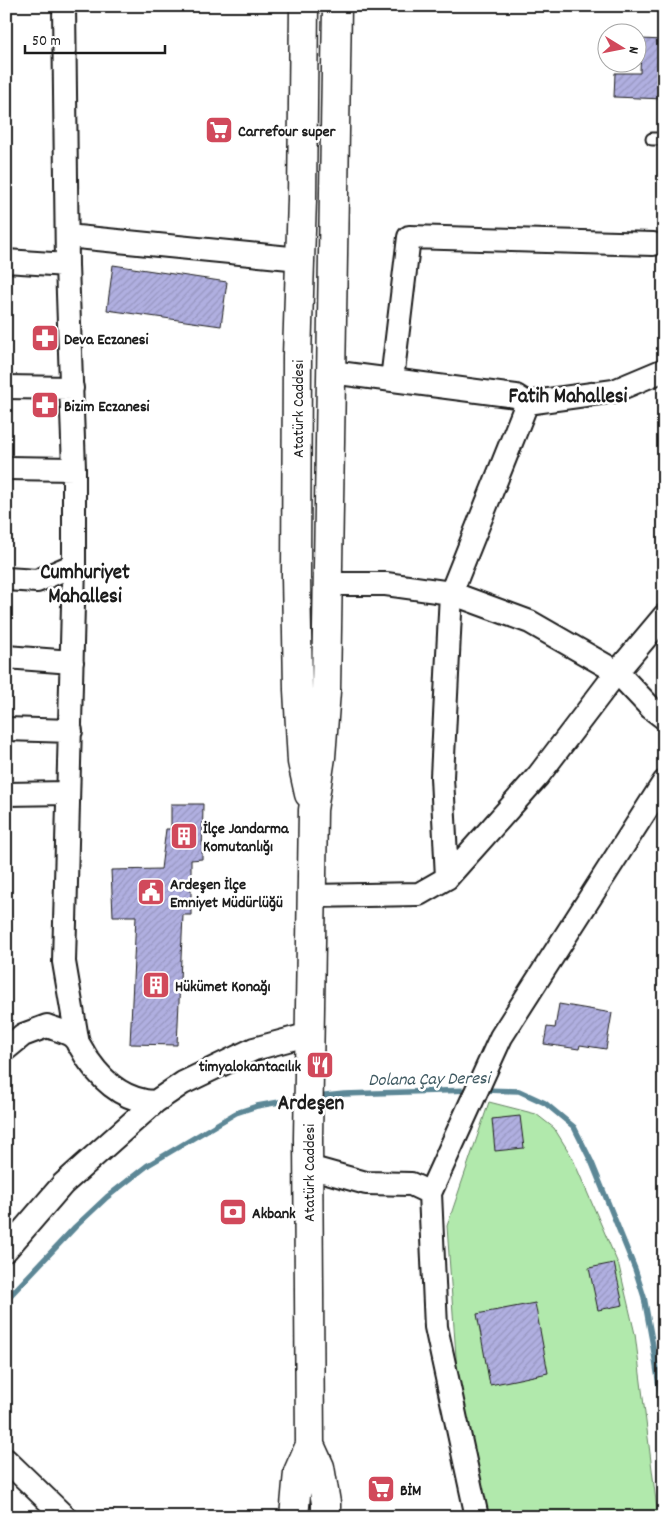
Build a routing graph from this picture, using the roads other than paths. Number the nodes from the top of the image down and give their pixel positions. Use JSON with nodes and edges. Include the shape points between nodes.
{"nodes":[{"id":1,"x":64,"y":6,"type":"edge"},
{"id":2,"x":304,"y":6,"type":"edge"},
{"id":3,"x":337,"y":6,"type":"edge"},
{"id":4,"x":67,"y":236,"type":"junction"},
{"id":5,"x":653,"y":244,"type":"dead end"},
{"id":6,"x":300,"y":259,"type":"junction"},
{"id":7,"x":6,"y":261,"type":"edge"},
{"id":8,"x":67,"y":265,"type":"junction"},
{"id":9,"x":664,"y":370,"type":"edge"},
{"id":10,"x":331,"y":372,"type":"junction"},
{"id":11,"x":392,"y":380,"type":"junction"},
{"id":12,"x":6,"y":387,"type":"edge"},
{"id":13,"x":72,"y":388,"type":"junction"},
{"id":14,"x":527,"y":403,"type":"junction"},
{"id":15,"x":6,"y":468,"type":"edge"},
{"id":16,"x":74,"y":469,"type":"junction"},
{"id":17,"x":74,"y":564,"type":"junction"},
{"id":18,"x":6,"y":579,"type":"edge"},
{"id":19,"x":328,"y":584,"type":"junction"},
{"id":20,"x":451,"y":593,"type":"junction"},
{"id":21,"x":664,"y":616,"type":"edge"},
{"id":22,"x":6,"y":657,"type":"edge"},
{"id":23,"x":72,"y":662,"type":"junction"},
{"id":24,"x":617,"y":672,"type":"junction"},
{"id":25,"x":664,"y":718,"type":"edge"},
{"id":26,"x":6,"y":729,"type":"edge"},
{"id":27,"x":71,"y":732,"type":"junction"},
{"id":28,"x":664,"y":782,"type":"edge"},
{"id":29,"x":68,"y":793,"type":"junction"},
{"id":30,"x":6,"y":794,"type":"edge"},
{"id":31,"x":313,"y":810,"type":"junction"},
{"id":32,"x":447,"y":878,"type":"junction"},
{"id":33,"x":312,"y":896,"type":"junction"},
{"id":34,"x":310,"y":1034,"type":"junction"},
{"id":35,"x":78,"y":1044,"type":"junction"},
{"id":36,"x":6,"y":1049,"type":"edge"},
{"id":37,"x":155,"y":1102,"type":"junction"},
{"id":38,"x":309,"y":1167,"type":"junction"},
{"id":39,"x":430,"y":1193,"type":"junction"},
{"id":40,"x":6,"y":1250,"type":"edge"},
{"id":41,"x":310,"y":1445,"type":"junction"},
{"id":42,"x":6,"y":1460,"type":"edge"},
{"id":43,"x":65,"y":1517,"type":"edge"},
{"id":44,"x":294,"y":1517,"type":"edge"},
{"id":45,"x":326,"y":1517,"type":"edge"},
{"id":46,"x":477,"y":1517,"type":"edge"}],
"edges":[{"from":1,"to":4,"type":"street"},
{"from":2,"to":6,"type":"main road","name":"Atatürk Caddesi"},
{"from":3,"to":10,"type":"main road","name":"Atatürk Caddesi"},
{"from":4,"to":6,"type":"street"},
{"from":4,"to":8,"type":"street"},
{"from":5,"to":11,"type":"street","via":[[409,237]]},
{"from":6,"to":31,"type":"main road","name":"Atatürk Caddesi","via":[[296,556],[298,680],[302,762]]},
{"from":7,"to":8,"type":"street"},
{"from":8,"to":13,"type":"street"},
{"from":9,"to":14,"type":"street","via":[[614,392]]},
{"from":10,"to":11,"type":"street"},
{"from":10,"to":19,"type":"main road","name":"Atatürk Caddesi"},
{"from":11,"to":14,"type":"street","via":[[516,396]]},
{"from":12,"to":13,"type":"street"},
{"from":13,"to":16,"type":"street"},
{"from":14,"to":20,"type":"street"},
{"from":15,"to":16,"type":"street"},
{"from":16,"to":17,"type":"street"},
{"from":17,"to":18,"type":"street","via":[[37,581]]},
{"from":17,"to":23,"type":"street"},
{"from":19,"to":20,"type":"street","via":[[386,584]]},
{"from":19,"to":31,"type":"main road","name":"Atatürk Caddesi","via":[[326,691]]},
{"from":20,"to":24,"type":"street","via":[[530,622]]},
{"from":20,"to":32,"type":"street","via":[[442,778]]},
{"from":21,"to":24,"type":"street"},
{"from":22,"to":23,"type":"street"},
{"from":23,"to":27,"type":"street"},
{"from":24,"to":25,"type":"street"},
{"from":24,"to":32,"type":"street","via":[[538,776]]},
{"from":26,"to":27,"type":"street"},
{"from":27,"to":29,"type":"street"},
{"from":28,"to":39,"type":"street","via":[[501,1037]]},
{"from":29,"to":30,"type":"street"},
{"from":29,"to":35,"type":"street","via":[[64,962]]},
{"from":31,"to":33,"type":"main road","name":"Atatürk Caddesi"},
{"from":32,"to":33,"type":"street","via":[[419,894]]},
{"from":33,"to":34,"type":"main road","name":"Atatürk Caddesi"},
{"from":34,"to":37,"type":"street","via":[[254,1049],[183,1083]]},
{"from":34,"to":38,"type":"main road","name":"Atatürk Caddesi"},
{"from":35,"to":36,"type":"street","via":[[70,1035],[47,1026],[23,1035]]},
{"from":35,"to":37,"type":"street","via":[[110,1086],[132,1099]]},
{"from":37,"to":40,"type":"street","via":[[63,1184]]},
{"from":38,"to":39,"type":"street","via":[[366,1183],[411,1184]]},
{"from":38,"to":41,"type":"main road","name":"Atatürk Caddesi"},
{"from":39,"to":46,"type":"street","via":[[436,1327]]},
{"from":41,"to":44,"type":"main road","name":"Atatürk Caddesi","via":[[298,1472]]},
{"from":41,"to":45,"type":"main road","name":"Atatürk Caddesi","via":[[320,1467]]},
{"from":42,"to":43,"type":"street"}]}
